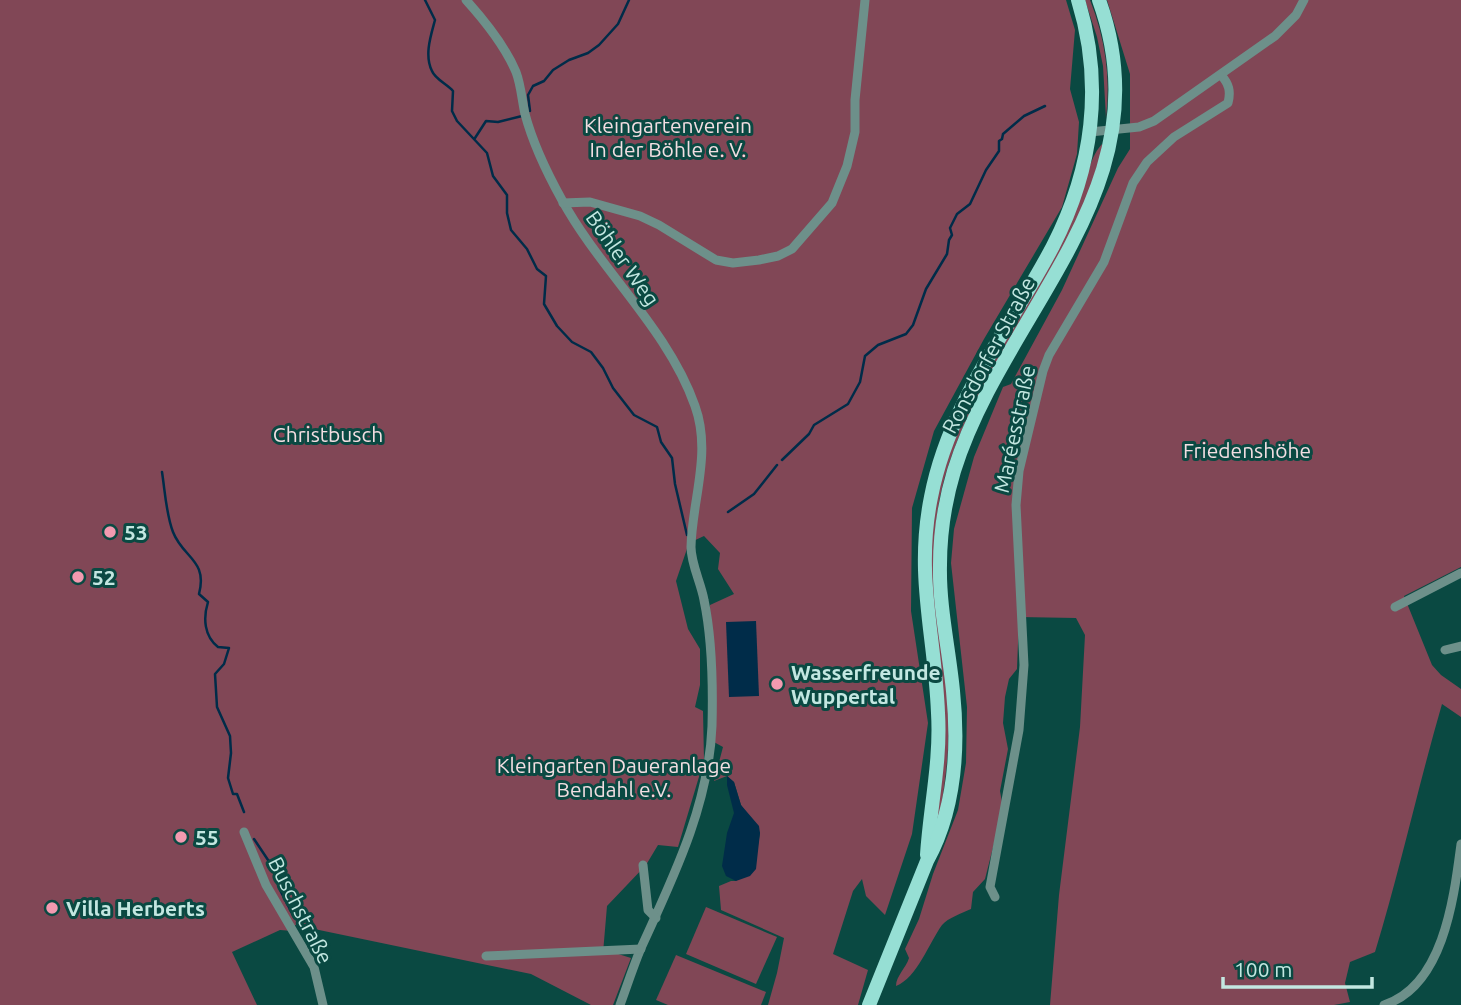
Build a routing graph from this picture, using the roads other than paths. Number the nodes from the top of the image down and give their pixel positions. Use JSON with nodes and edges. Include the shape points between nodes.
{"nodes":[{"id":1,"x":466,"y":0,"type":"edge"},
{"id":2,"x":866,"y":0,"type":"edge"},
{"id":3,"x":1078,"y":0,"type":"edge"},
{"id":4,"x":1098,"y":0,"type":"edge"},
{"id":5,"x":1304,"y":0,"type":"edge"},
{"id":6,"x":1221,"y":75,"type":"junction"},
{"id":7,"x":1112,"y":131,"type":"junction"},
{"id":8,"x":1090,"y":132,"type":"junction"},
{"id":9,"x":563,"y":203,"type":"junction"},
{"id":10,"x":1461,"y":573,"type":"edge"},
{"id":11,"x":1395,"y":607,"type":"dead end"},
{"id":12,"x":1461,"y":646,"type":"edge"},
{"id":13,"x":1444,"y":650,"type":"dead end"},
{"id":14,"x":244,"y":832,"type":"dead end"},
{"id":15,"x":1461,"y":844,"type":"edge"},
{"id":16,"x":927,"y":861,"type":"junction"},
{"id":17,"x":643,"y":865,"type":"dead end"},
{"id":18,"x":995,"y":897,"type":"dead end"},
{"id":19,"x":656,"y":918,"type":"junction"},
{"id":20,"x":640,"y":949,"type":"junction"},
{"id":21,"x":486,"y":956,"type":"dead end"},
{"id":22,"x":878,"y":986,"type":"junction"},
{"id":23,"x":323,"y":1005,"type":"edge"},
{"id":24,"x":620,"y":1005,"type":"edge"},
{"id":25,"x":870,"y":1005,"type":"edge"},
{"id":26,"x":878,"y":1005,"type":"edge"},
{"id":27,"x":1384,"y":1005,"type":"edge"}],
"edges":[{"from":1,"to":9,"type":"street","name":"Böhler Weg","via":[[517,73],[529,126]]},
{"from":2,"to":9,"type":"street","via":[[848,166],[832,203],[792,249],[767,259],[716,260],[640,216],[590,202]]},
{"from":3,"to":8,"type":"main road","name":"Ronsdorfer Straße","via":[[1093,71]]},
{"from":4,"to":7,"type":"main road","name":"Ronsdorfer Straße","via":[[1113,63]]},
{"from":5,"to":6,"type":"street","via":[[1288,25]]},
{"from":6,"to":7,"type":"street","via":[[1145,125]]},
{"from":6,"to":18,"type":"street","name":"Maréesstraße","via":[[1230,93],[1228,103],[1174,137],[1147,162],[1133,183],[1104,262],[1043,370],[1018,471],[1024,665],[1019,730],[990,887]]},
{"from":7,"to":8,"type":"street"},
{"from":7,"to":16,"type":"main road","name":"Ronsdorfer Straße","via":[[1086,218],[983,400],[949,487],[940,566],[955,753],[944,823]]},
{"from":8,"to":16,"type":"main road","name":"Ronsdorfer Straße","via":[[1083,168],[1063,223],[965,398],[931,496],[924,586],[939,733]]},
{"from":9,"to":19,"type":"street","name":"Böhler Weg","via":[[683,378],[696,408],[701,438],[691,549],[705,601],[709,639],[710,751],[686,847]]},
{"from":10,"to":11,"type":"street"},
{"from":12,"to":13,"type":"street"},
{"from":14,"to":23,"type":"street","name":"Buschstraße","via":[[266,885],[314,967]]},
{"from":15,"to":27,"type":"street","via":[[1452,902],[1432,963],[1411,991]]},
{"from":16,"to":22,"type":"main road","name":"Ronsdorfer Straße"},
{"from":17,"to":19,"type":"street","via":[[648,910]]},
{"from":19,"to":20,"type":"street"},
{"from":20,"to":21,"type":"street"},
{"from":20,"to":24,"type":"street"},
{"from":22,"to":25,"type":"main road","name":"Ronsdorfer Straße"},
{"from":22,"to":26,"type":"main road","name":"Ronsdorfer Straße"}]}
